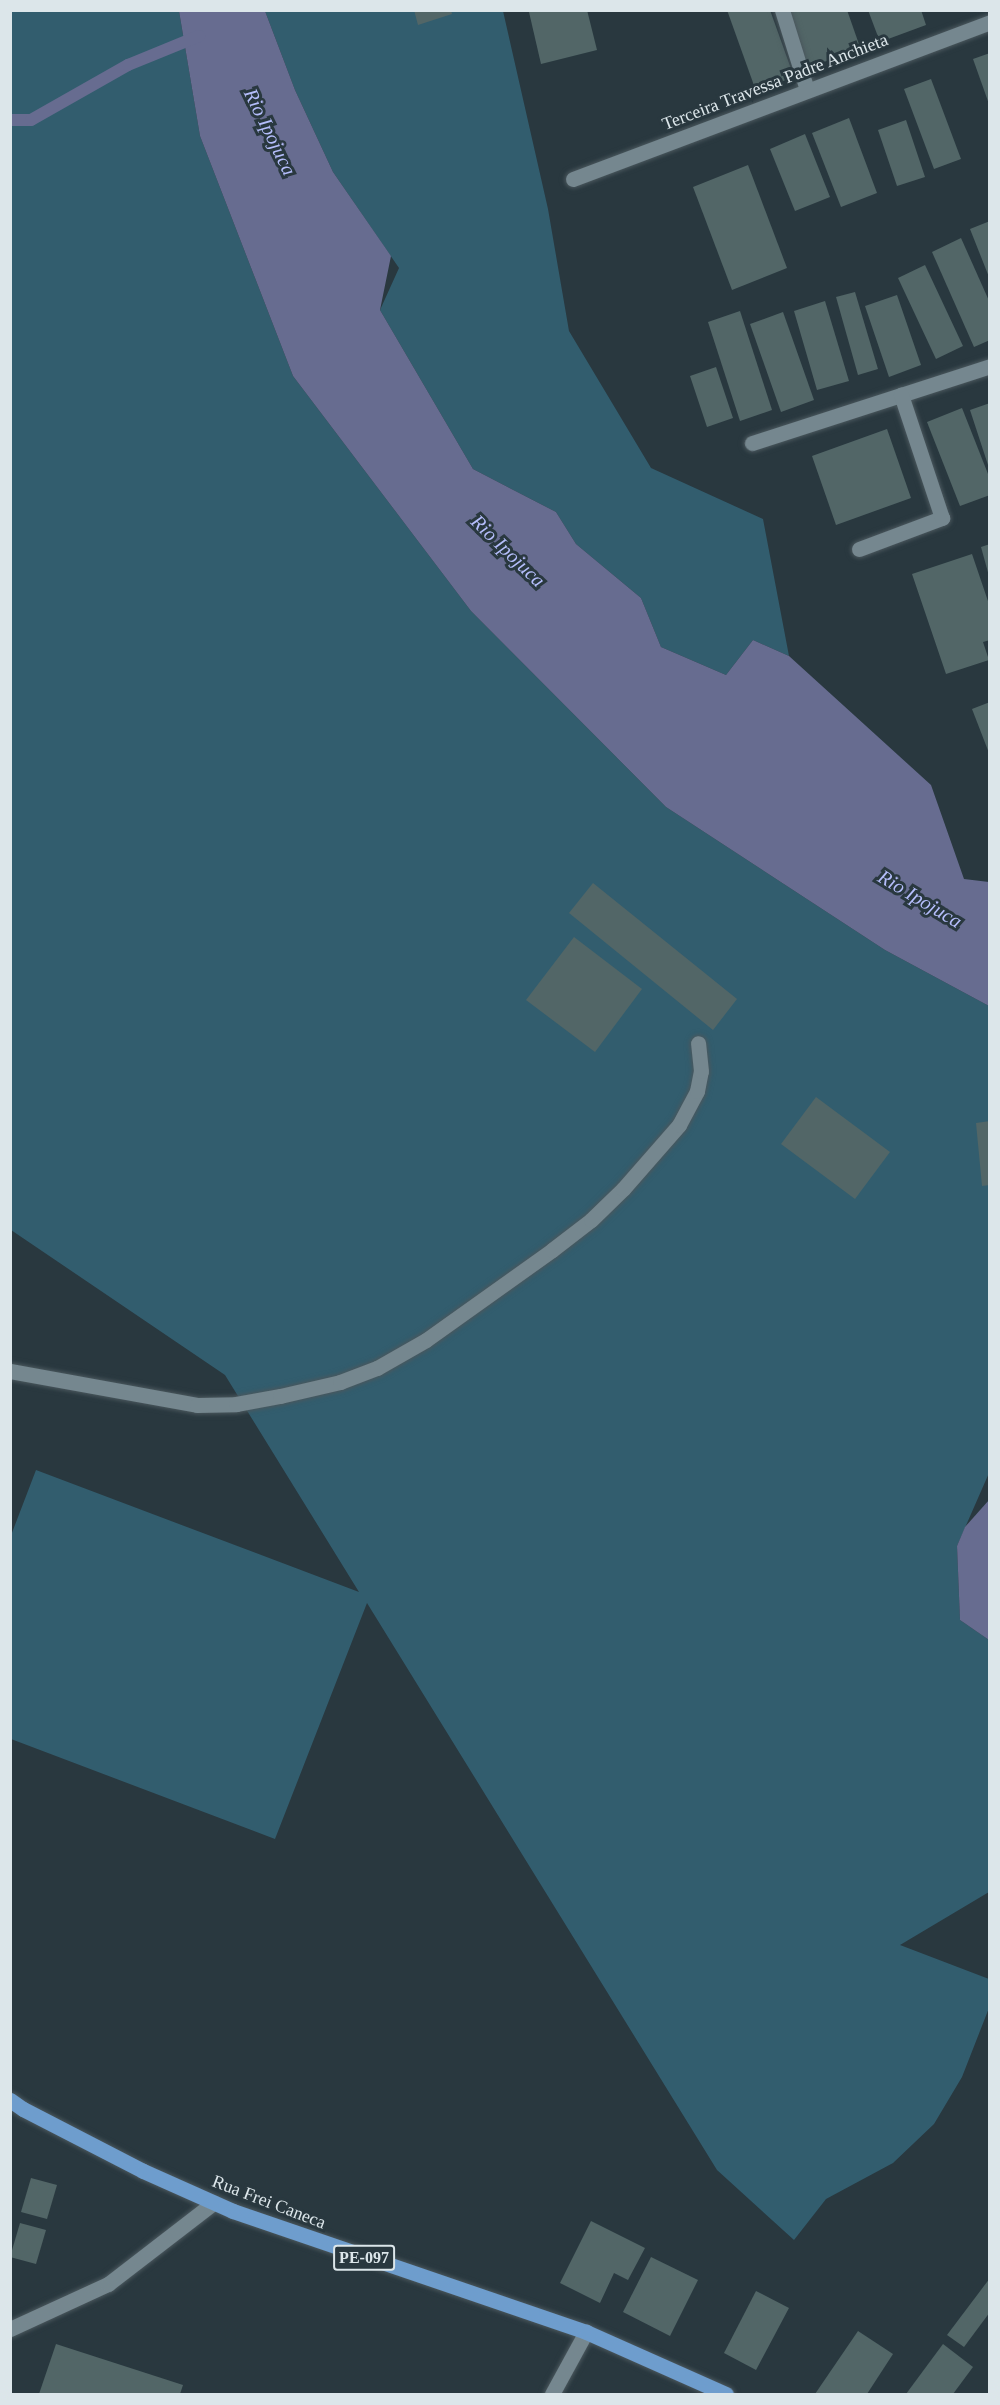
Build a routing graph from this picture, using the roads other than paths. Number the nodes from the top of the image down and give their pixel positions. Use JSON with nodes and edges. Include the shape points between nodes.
{"nodes":[{"id":1,"x":782,"y":10,"type":"edge"},
{"id":2,"x":990,"y":22,"type":"edge"},
{"id":3,"x":807,"y":90,"type":"junction"},
{"id":4,"x":573,"y":179,"type":"dead end"},
{"id":5,"x":990,"y":366,"type":"edge"},
{"id":6,"x":901,"y":395,"type":"junction"},
{"id":7,"x":752,"y":443,"type":"dead end"},
{"id":8,"x":860,"y":549,"type":"dead end"},
{"id":9,"x":698,"y":1043,"type":"dead end"},
{"id":10,"x":10,"y":1371,"type":"edge"},
{"id":11,"x":15,"y":2106,"type":"edge"},
{"id":12,"x":213,"y":2203,"type":"junction"},
{"id":13,"x":10,"y":2329,"type":"edge"},
{"id":14,"x":586,"y":2332,"type":"junction"},
{"id":15,"x":552,"y":2394,"type":"edge"},
{"id":16,"x":726,"y":2394,"type":"edge"}],
"edges":[{"from":1,"to":3,"type":"street"},
{"from":2,"to":3,"type":"street","name":"Terceira Travessa Padre Anchieta"},
{"from":3,"to":4,"type":"street","name":"Terceira Travessa Padre Anchieta"},
{"from":5,"to":6,"type":"street"},
{"from":6,"to":7,"type":"street"},
{"from":6,"to":8,"type":"street","via":[[942,518]]},
{"from":9,"to":10,"type":"street","via":[[701,1071],[697,1091],[679,1125],[623,1189],[552,1250],[426,1340],[377,1368],[340,1383],[280,1396],[197,1406]]},
{"from":11,"to":12,"type":"main road","name":"Rua Frei Caneca","number":"PE-097"},
{"from":12,"to":13,"type":"street","via":[[108,2284]]},
{"from":12,"to":14,"type":"main road","name":"Rua Frei Caneca","number":"PE-097","via":[[331,2247]]},
{"from":14,"to":15,"type":"street"},
{"from":14,"to":16,"type":"main road","name":"Rua Frei Caneca","number":"PE-097"}]}
